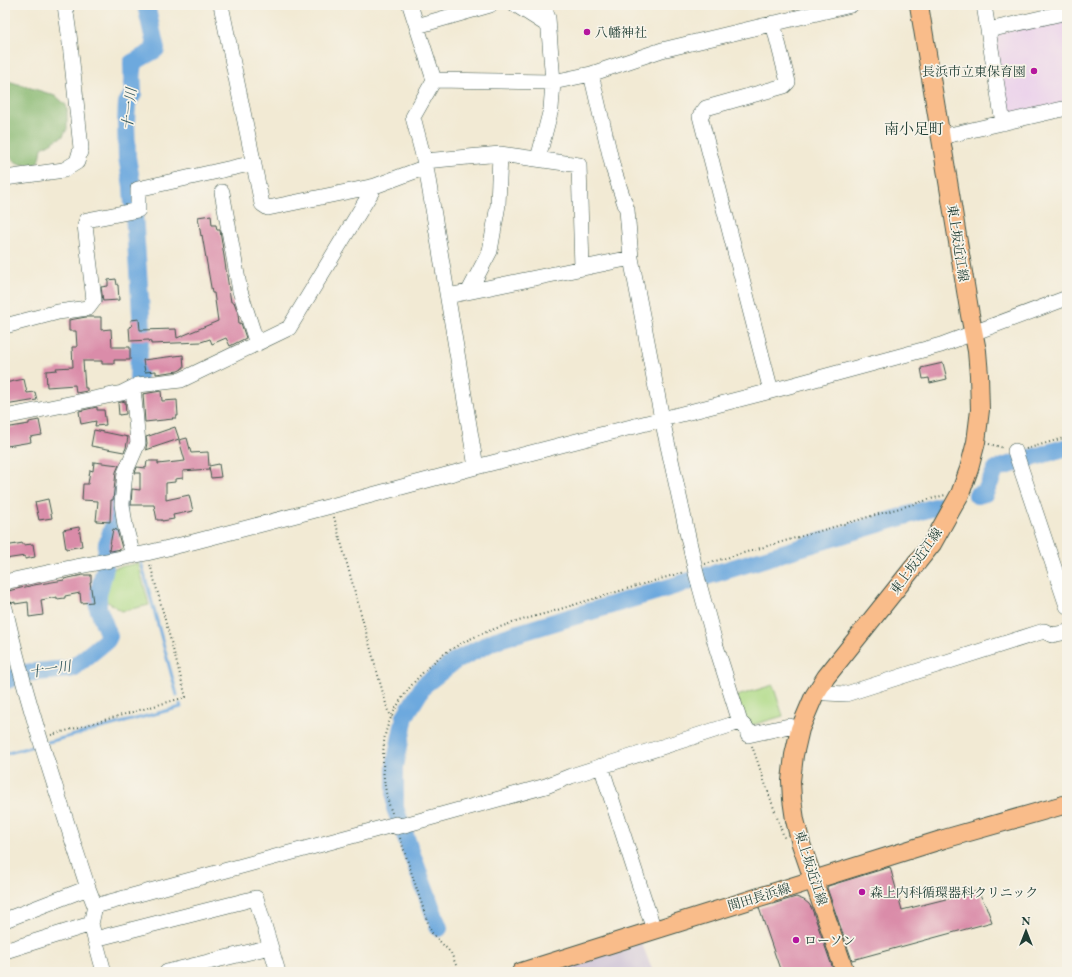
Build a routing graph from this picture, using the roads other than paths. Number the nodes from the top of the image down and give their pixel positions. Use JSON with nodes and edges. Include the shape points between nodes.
{"nodes":[{"id":1,"x":65,"y":5,"type":"edge"},
{"id":2,"x":221,"y":5,"type":"edge"},
{"id":3,"x":410,"y":5,"type":"edge"},
{"id":4,"x":490,"y":5,"type":"edge"},
{"id":5,"x":516,"y":5,"type":"edge"},
{"id":6,"x":543,"y":5,"type":"edge"},
{"id":7,"x":851,"y":5,"type":"edge"},
{"id":8,"x":919,"y":5,"type":"edge"},
{"id":9,"x":984,"y":5,"type":"edge"},
{"id":10,"x":1067,"y":12,"type":"edge"},
{"id":11,"x":773,"y":23,"type":"junction"},
{"id":12,"x":417,"y":26,"type":"junction"},
{"id":13,"x":549,"y":26,"type":"junction"},
{"id":14,"x":989,"y":30,"type":"junction"},
{"id":15,"x":591,"y":74,"type":"junction"},
{"id":16,"x":434,"y":80,"type":"junction"},
{"id":17,"x":553,"y":82,"type":"junction"},
{"id":18,"x":1067,"y":108,"type":"edge"},
{"id":19,"x":1003,"y":123,"type":"junction"},
{"id":20,"x":941,"y":137,"type":"junction"},
{"id":21,"x":500,"y":154,"type":"junction"},
{"id":22,"x":538,"y":159,"type":"junction"},
{"id":23,"x":254,"y":163,"type":"junction"},
{"id":24,"x":426,"y":164,"type":"junction"},
{"id":25,"x":5,"y":178,"type":"edge"},
{"id":26,"x":375,"y":186,"type":"junction"},
{"id":27,"x":222,"y":192,"type":"dead end"},
{"id":28,"x":631,"y":258,"type":"junction"},
{"id":29,"x":582,"y":268,"type":"junction"},
{"id":30,"x":469,"y":291,"type":"junction"},
{"id":31,"x":448,"y":296,"type":"junction"},
{"id":32,"x":1067,"y":298,"type":"edge"},
{"id":33,"x":5,"y":326,"type":"edge"},
{"id":34,"x":973,"y":333,"type":"junction"},
{"id":35,"x":257,"y":344,"type":"junction"},
{"id":36,"x":134,"y":388,"type":"junction"},
{"id":37,"x":771,"y":391,"type":"junction"},
{"id":38,"x":5,"y":417,"type":"edge"},
{"id":39,"x":662,"y":419,"type":"junction"},
{"id":40,"x":1016,"y":452,"type":"dead end"},
{"id":41,"x":476,"y":467,"type":"junction"},
{"id":42,"x":140,"y":554,"type":"junction"},
{"id":43,"x":5,"y":583,"type":"edge"},
{"id":44,"x":1067,"y":606,"type":"edge"},
{"id":45,"x":5,"y":608,"type":"edge"},
{"id":46,"x":1067,"y":632,"type":"edge"},
{"id":47,"x":817,"y":691,"type":"junction"},
{"id":48,"x":740,"y":722,"type":"junction"},
{"id":49,"x":800,"y":729,"type":"junction"},
{"id":50,"x":601,"y":766,"type":"junction"},
{"id":51,"x":1067,"y":804,"type":"edge"},
{"id":52,"x":814,"y":880,"type":"junction"},
{"id":53,"x":88,"y":888,"type":"junction"},
{"id":54,"x":95,"y":906,"type":"junction"},
{"id":55,"x":5,"y":920,"type":"edge"},
{"id":56,"x":91,"y":924,"type":"junction"},
{"id":57,"x":654,"y":930,"type":"junction"},
{"id":58,"x":95,"y":939,"type":"junction"},
{"id":59,"x":270,"y":947,"type":"junction"},
{"id":60,"x":5,"y":951,"type":"edge"},
{"id":61,"x":104,"y":972,"type":"edge"},
{"id":62,"x":171,"y":972,"type":"edge"},
{"id":63,"x":278,"y":972,"type":"edge"},
{"id":64,"x":520,"y":972,"type":"edge"},
{"id":65,"x":845,"y":972,"type":"edge"}],
"edges":[{"from":1,"to":25,"type":"street","via":[[81,148],[78,162],[64,170]]},
{"from":2,"to":23,"type":"street"},
{"from":3,"to":12,"type":"street"},
{"from":4,"to":12,"type":"street"},
{"from":5,"to":13,"type":"street"},
{"from":6,"to":13,"type":"street"},
{"from":7,"to":11,"type":"street"},
{"from":8,"to":20,"type":"main road","name":"東上坂近江線"},
{"from":9,"to":14,"type":"street"},
{"from":10,"to":14,"type":"street"},
{"from":11,"to":15,"type":"street","via":[[662,50]]},
{"from":11,"to":37,"type":"street","via":[[788,82],[784,86],[706,108],[700,116]]},
{"from":12,"to":16,"type":"street"},
{"from":13,"to":17,"type":"street"},
{"from":14,"to":19,"type":"street"},
{"from":15,"to":17,"type":"street"},
{"from":15,"to":28,"type":"street","via":[[613,168],[627,210]]},
{"from":16,"to":17,"type":"street"},
{"from":16,"to":24,"type":"street","via":[[413,117]]},
{"from":17,"to":22,"type":"street","via":[[551,109]]},
{"from":18,"to":19,"type":"street"},
{"from":19,"to":20,"type":"street"},
{"from":20,"to":34,"type":"main road","name":"東上坂近江線"},
{"from":21,"to":22,"type":"street"},
{"from":21,"to":24,"type":"street"},
{"from":21,"to":30,"type":"street","via":[[498,205],[490,251]]},
{"from":22,"to":29,"type":"street","via":[[579,165]]},
{"from":23,"to":26,"type":"street","via":[[262,204],[268,208]]},
{"from":23,"to":33,"type":"street","via":[[138,189],[138,210],[86,220],[94,300],[88,308],[58,312]]},
{"from":24,"to":26,"type":"street"},
{"from":24,"to":31,"type":"street"},
{"from":26,"to":35,"type":"street","via":[[289,328]]},
{"from":27,"to":35,"type":"street","via":[[240,291]]},
{"from":28,"to":29,"type":"street"},
{"from":28,"to":39,"type":"street"},
{"from":29,"to":30,"type":"street"},
{"from":30,"to":31,"type":"street"},
{"from":31,"to":41,"type":"street"},
{"from":32,"to":34,"type":"street"},
{"from":34,"to":37,"type":"street","via":[[941,345]]},
{"from":34,"to":47,"type":"main road","name":"東上坂近江線","via":[[977,351],[980,410],[976,442],[960,494],[932,544],[839,659]]},
{"from":35,"to":36,"type":"street","via":[[181,380],[138,385]]},
{"from":36,"to":38,"type":"street","via":[[122,393]]},
{"from":36,"to":42,"type":"street","via":[[138,443],[125,473],[122,504],[125,525]]},
{"from":37,"to":39,"type":"street"},
{"from":39,"to":41,"type":"street"},
{"from":39,"to":48,"type":"street","via":[[697,575]]},
{"from":40,"to":44,"type":"street"},
{"from":41,"to":42,"type":"street"},
{"from":42,"to":43,"type":"street"},
{"from":45,"to":53,"type":"street","via":[[21,674]]},
{"from":46,"to":47,"type":"street","via":[[1052,635],[1044,631],[846,694],[826,694]]},
{"from":47,"to":49,"type":"main road","name":"東上坂近江線"},
{"from":48,"to":49,"type":"street","via":[[748,735],[789,726]]},
{"from":48,"to":50,"type":"street"},
{"from":49,"to":52,"type":"main road","name":"東上坂近江線","via":[[791,781],[792,799],[801,844]]},
{"from":50,"to":54,"type":"street","via":[[546,786]]},
{"from":50,"to":57,"type":"street"},
{"from":51,"to":52,"type":"main road","name":"間田長浜線"},
{"from":52,"to":57,"type":"main road","name":"間田長浜線"},
{"from":52,"to":65,"type":"main road","name":"東上坂近江線"},
{"from":53,"to":54,"type":"street"},
{"from":53,"to":55,"type":"street"},
{"from":54,"to":56,"type":"street"},
{"from":56,"to":58,"type":"street"},
{"from":56,"to":60,"type":"street"},
{"from":57,"to":64,"type":"main road","name":"間田長浜線"},
{"from":58,"to":59,"type":"street","via":[[256,898]]},
{"from":58,"to":61,"type":"street"},
{"from":59,"to":62,"type":"street"},
{"from":59,"to":63,"type":"street"}]}
